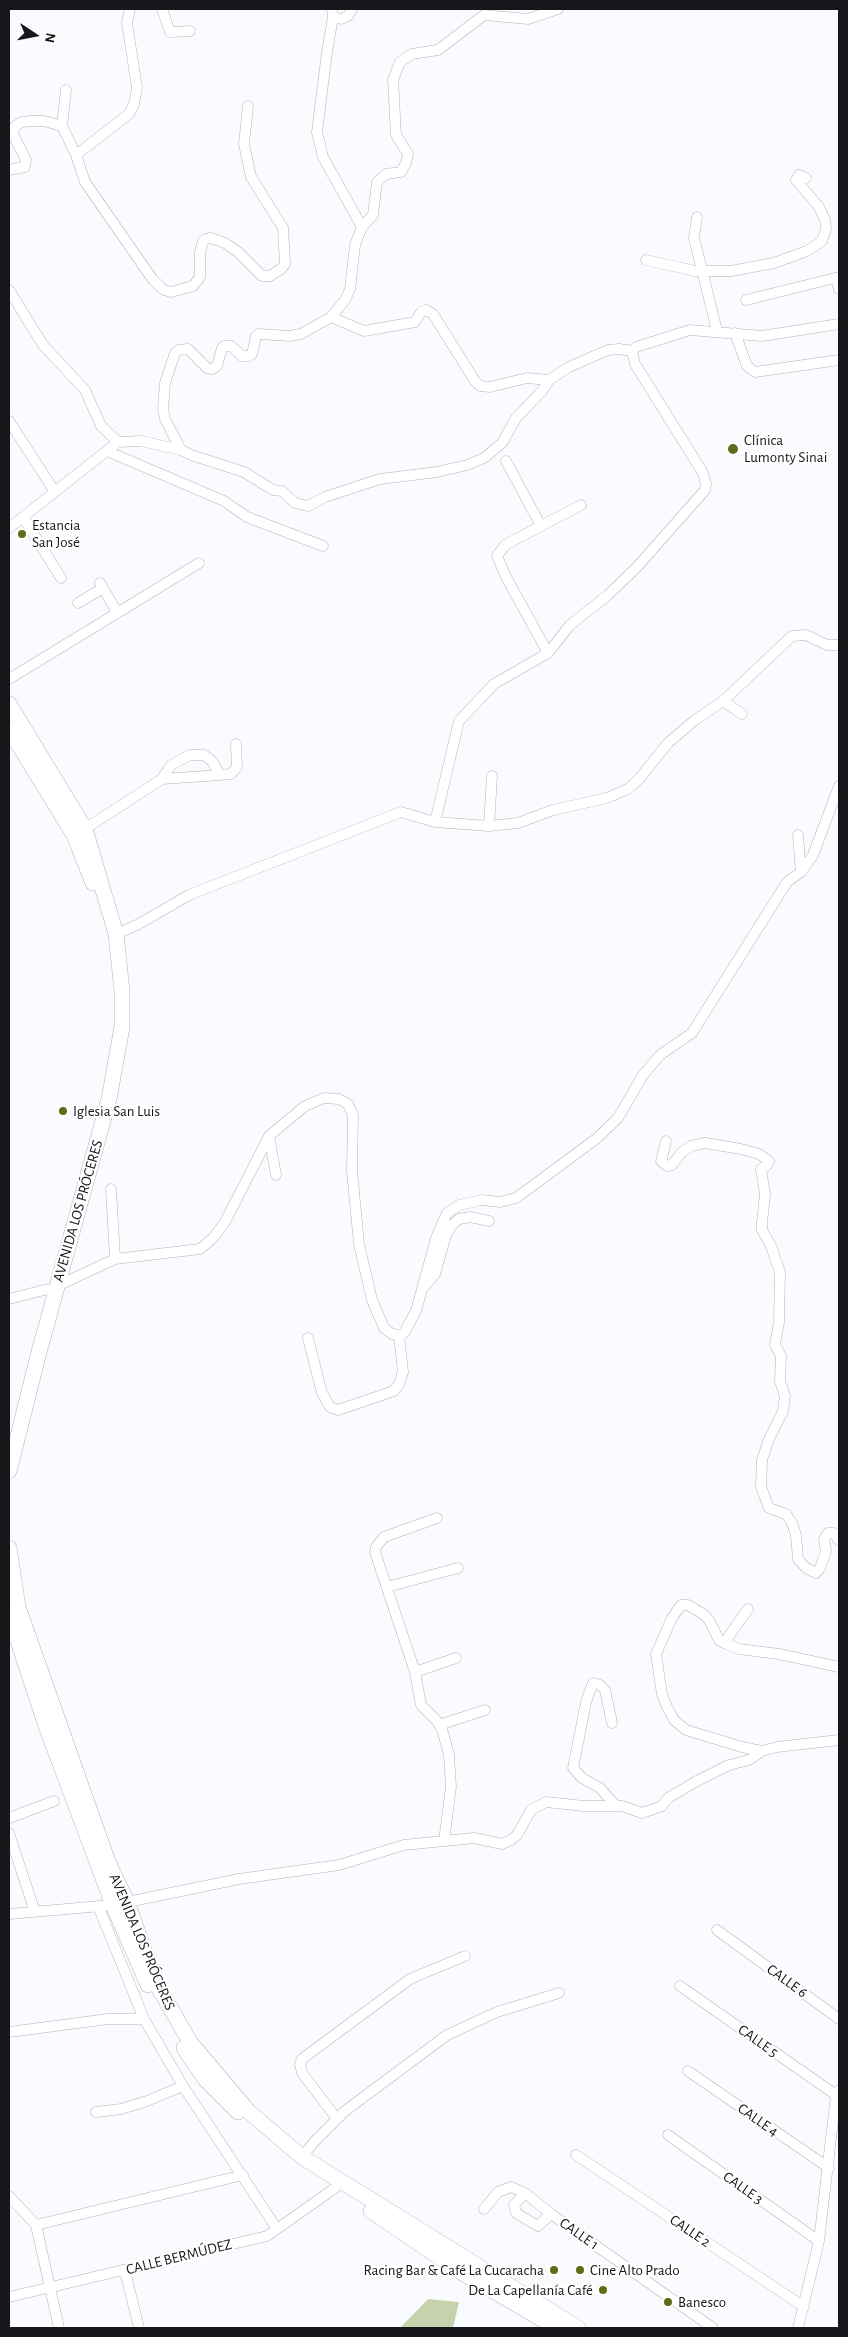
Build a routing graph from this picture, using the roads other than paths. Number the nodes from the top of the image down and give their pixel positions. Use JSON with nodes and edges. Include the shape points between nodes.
{"nodes":[{"id":1,"x":130,"y":9,"type":"edge"},
{"id":2,"x":162,"y":9,"type":"edge"},
{"id":3,"x":352,"y":9,"type":"edge"},
{"id":4,"x":558,"y":9,"type":"edge"},
{"id":5,"x":333,"y":13,"type":"edge"},
{"id":6,"x":190,"y":31,"type":"dead end"},
{"id":7,"x":66,"y":90,"type":"dead end"},
{"id":8,"x":248,"y":106,"type":"dead end"},
{"id":9,"x":62,"y":126,"type":"junction"},
{"id":10,"x":76,"y":155,"type":"junction"},
{"id":11,"x":9,"y":170,"type":"edge"},
{"id":12,"x":806,"y":178,"type":"dead end"},
{"id":13,"x":696,"y":217,"type":"dead end"},
{"id":14,"x":362,"y":227,"type":"junction"},
{"id":15,"x":646,"y":260,"type":"dead end"},
{"id":16,"x":702,"y":272,"type":"junction"},
{"id":17,"x":838,"y":277,"type":"edge"},
{"id":18,"x":839,"y":289,"type":"edge"},
{"id":19,"x":9,"y":290,"type":"edge"},
{"id":20,"x":746,"y":300,"type":"dead end"},
{"id":21,"x":331,"y":317,"type":"junction"},
{"id":22,"x":839,"y":324,"type":"edge"},
{"id":23,"x":717,"y":331,"type":"junction"},
{"id":24,"x":735,"y":333,"type":"junction"},
{"id":25,"x":632,"y":351,"type":"junction"},
{"id":26,"x":839,"y":360,"type":"edge"},
{"id":27,"x":549,"y":380,"type":"junction"},
{"id":28,"x":9,"y":421,"type":"edge"},
{"id":29,"x":118,"y":442,"type":"junction"},
{"id":30,"x":181,"y":450,"type":"junction"},
{"id":31,"x":107,"y":451,"type":"junction"},
{"id":32,"x":506,"y":461,"type":"dead end"},
{"id":33,"x":55,"y":492,"type":"junction"},
{"id":34,"x":580,"y":505,"type":"dead end"},
{"id":35,"x":23,"y":517,"type":"junction"},
{"id":36,"x":541,"y":526,"type":"junction"},
{"id":37,"x":9,"y":528,"type":"edge"},
{"id":38,"x":323,"y":546,"type":"dead end"},
{"id":39,"x":199,"y":563,"type":"dead end"},
{"id":40,"x":61,"y":578,"type":"dead end"},
{"id":41,"x":78,"y":603,"type":"dead end"},
{"id":42,"x":117,"y":612,"type":"junction"},
{"id":43,"x":839,"y":644,"type":"edge"},
{"id":44,"x":548,"y":653,"type":"junction"},
{"id":45,"x":9,"y":680,"type":"edge"},
{"id":46,"x":723,"y":701,"type":"junction"},
{"id":47,"x":9,"y":704,"type":"edge"},
{"id":48,"x":742,"y":714,"type":"dead end"},
{"id":49,"x":9,"y":729,"type":"edge"},
{"id":50,"x":236,"y":744,"type":"dead end"},
{"id":51,"x":220,"y":775,"type":"junction"},
{"id":52,"x":492,"y":776,"type":"dead end"},
{"id":53,"x":162,"y":779,"type":"junction"},
{"id":54,"x":839,"y":786,"type":"edge"},
{"id":55,"x":435,"y":822,"type":"junction"},
{"id":56,"x":489,"y":826,"type":"junction"},
{"id":57,"x":85,"y":829,"type":"junction"},
{"id":58,"x":798,"y":835,"type":"dead end"},
{"id":59,"x":801,"y":872,"type":"junction"},
{"id":60,"x":116,"y":934,"type":"junction"},
{"id":61,"x":269,"y":1136,"type":"junction"},
{"id":62,"x":666,"y":1141,"type":"dead end"},
{"id":63,"x":276,"y":1175,"type":"dead end"},
{"id":64,"x":111,"y":1189,"type":"dead end"},
{"id":65,"x":489,"y":1221,"type":"dead end"},
{"id":66,"x":115,"y":1259,"type":"junction"},
{"id":67,"x":52,"y":1287,"type":"junction"},
{"id":68,"x":422,"y":1289,"type":"junction"},
{"id":69,"x":9,"y":1299,"type":"edge"},
{"id":70,"x":399,"y":1335,"type":"junction"},
{"id":71,"x":308,"y":1338,"type":"dead end"},
{"id":72,"x":9,"y":1429,"type":"edge"},
{"id":73,"x":9,"y":1471,"type":"edge"},
{"id":74,"x":438,"y":1518,"type":"dead end"},
{"id":75,"x":839,"y":1541,"type":"edge"},
{"id":76,"x":9,"y":1548,"type":"edge"},
{"id":77,"x":458,"y":1568,"type":"dead end"},
{"id":78,"x":387,"y":1588,"type":"junction"},
{"id":79,"x":748,"y":1609,"type":"dead end"},
{"id":80,"x":9,"y":1614,"type":"edge"},
{"id":81,"x":724,"y":1643,"type":"junction"},
{"id":82,"x":456,"y":1658,"type":"dead end"},
{"id":83,"x":839,"y":1667,"type":"edge"},
{"id":84,"x":415,"y":1672,"type":"junction"},
{"id":85,"x":485,"y":1710,"type":"dead end"},
{"id":86,"x":612,"y":1723,"type":"dead end"},
{"id":87,"x":439,"y":1725,"type":"junction"},
{"id":88,"x":839,"y":1740,"type":"edge"},
{"id":89,"x":762,"y":1751,"type":"junction"},
{"id":90,"x":54,"y":1801,"type":"dead end"},
{"id":91,"x":616,"y":1806,"type":"junction"},
{"id":92,"x":9,"y":1818,"type":"edge"},
{"id":93,"x":9,"y":1833,"type":"edge"},
{"id":94,"x":444,"y":1841,"type":"junction"},
{"id":95,"x":113,"y":1904,"type":"junction"},
{"id":96,"x":35,"y":1912,"type":"junction"},
{"id":97,"x":9,"y":1914,"type":"edge"},
{"id":98,"x":718,"y":1930,"type":"dead end"},
{"id":99,"x":465,"y":1956,"type":"dead end"},
{"id":100,"x":680,"y":1986,"type":"dead end"},
{"id":101,"x":559,"y":1993,"type":"dead end"},
{"id":102,"x":144,"y":2019,"type":"junction"},
{"id":103,"x":839,"y":2019,"type":"edge"},
{"id":104,"x":9,"y":2032,"type":"edge"},
{"id":105,"x":688,"y":2071,"type":"dead end"},
{"id":106,"x":183,"y":2086,"type":"junction"},
{"id":107,"x":838,"y":2093,"type":"edge"},
{"id":108,"x":96,"y":2112,"type":"dead end"},
{"id":109,"x":337,"y":2119,"type":"junction"},
{"id":110,"x":668,"y":2134,"type":"dead end"},
{"id":111,"x":576,"y":2155,"type":"dead end"},
{"id":112,"x":302,"y":2157,"type":"junction"},
{"id":113,"x":829,"y":2168,"type":"junction"},
{"id":114,"x":243,"y":2175,"type":"junction"},
{"id":115,"x":336,"y":2188,"type":"junction"},
{"id":116,"x":525,"y":2193,"type":"junction"},
{"id":117,"x":9,"y":2196,"type":"edge"},
{"id":118,"x":484,"y":2209,"type":"dead end"},
{"id":119,"x":551,"y":2214,"type":"junction"},
{"id":120,"x":36,"y":2225,"type":"junction"},
{"id":121,"x":277,"y":2229,"type":"junction"},
{"id":122,"x":819,"y":2241,"type":"junction"},
{"id":123,"x":124,"y":2271,"type":"junction"},
{"id":124,"x":51,"y":2288,"type":"junction"},
{"id":125,"x":9,"y":2297,"type":"edge"},
{"id":126,"x":804,"y":2307,"type":"junction"},
{"id":127,"x":59,"y":2328,"type":"edge"},
{"id":128,"x":139,"y":2328,"type":"edge"},
{"id":129,"x":557,"y":2328,"type":"edge"},
{"id":130,"x":578,"y":2328,"type":"edge"},
{"id":131,"x":713,"y":2328,"type":"edge"},
{"id":132,"x":798,"y":2328,"type":"edge"}],
"edges":[{"from":1,"to":10,"type":"street","via":[[127,23],[137,88],[134,104],[128,114]]},
{"from":2,"to":6,"type":"street","via":[[170,32]]},
{"from":3,"to":5,"type":"street","via":[[341,19]]},
{"from":4,"to":14,"type":"street","via":[[528,19],[484,15],[438,50],[412,54],[400,62],[394,80],[396,136],[408,154],[406,163],[401,172],[386,174],[376,182],[373,214]]},
{"from":5,"to":14,"type":"street","via":[[317,132],[323,157]]},
{"from":7,"to":9,"type":"street"},
{"from":8,"to":10,"type":"street","via":[[244,144],[251,177],[283,228],[285,264],[270,276],[262,276],[238,252],[211,238],[203,241],[200,277],[193,286],[172,292],[164,290],[153,280],[85,182]]},
{"from":9,"to":10,"type":"street"},
{"from":9,"to":11,"type":"street","via":[[31,121],[15,126],[13,134],[26,160],[25,167]]},
{"from":12,"to":16,"type":"street","via":[[799,176],[796,180],[816,202],[825,220],[825,236],[820,243],[774,263],[731,272]]},
{"from":13,"to":16,"type":"street","via":[[694,238]]},
{"from":14,"to":21,"type":"street","via":[[355,245],[350,289]]},
{"from":15,"to":16,"type":"street"},
{"from":16,"to":23,"type":"street"},
{"from":17,"to":18,"type":"street"},
{"from":17,"to":20,"type":"street"},
{"from":19,"to":29,"type":"street","via":[[43,345],[85,390],[101,426]]},
{"from":21,"to":27,"type":"street","via":[[364,331],[415,322],[426,310],[433,314],[480,386],[490,387],[527,378]]},
{"from":21,"to":30,"type":"street","via":[[301,334],[259,334],[249,356],[242,356],[231,346],[224,346],[217,366],[212,369],[207,368],[188,348],[175,353],[165,383],[163,409],[165,420]]},
{"from":22,"to":24,"type":"street","via":[[762,336]]},
{"from":23,"to":24,"type":"street"},
{"from":23,"to":25,"type":"street","via":[[690,330],[672,334]]},
{"from":24,"to":26,"type":"street","via":[[747,366],[754,372]]},
{"from":25,"to":27,"type":"street","via":[[608,350]]},
{"from":25,"to":44,"type":"street","via":[[635,364],[704,473],[706,484],[637,567],[608,595],[570,624]]},
{"from":27,"to":30,"type":"street","via":[[516,418],[502,443],[484,458],[437,472],[380,479],[308,506],[295,503],[282,491],[274,490],[244,472]]},
{"from":28,"to":33,"type":"street"},
{"from":29,"to":30,"type":"street","via":[[141,441]]},
{"from":29,"to":31,"type":"street"},
{"from":31,"to":33,"type":"street"},
{"from":31,"to":38,"type":"street","via":[[224,501],[247,516]]},
{"from":32,"to":36,"type":"street"},
{"from":33,"to":35,"type":"street"},
{"from":34,"to":36,"type":"street"},
{"from":35,"to":37,"type":"street"},
{"from":35,"to":40,"type":"street"},
{"from":36,"to":44,"type":"street","via":[[504,545],[497,556]]},
{"from":39,"to":42,"type":"street"},
{"from":41,"to":42,"type":"street","via":[[101,585]]},
{"from":42,"to":45,"type":"street"},
{"from":43,"to":46,"type":"street","via":[[826,645],[806,635],[792,636]]},
{"from":44,"to":55,"type":"street","via":[[494,684],[459,720]]},
{"from":46,"to":48,"type":"street"},
{"from":46,"to":56,"type":"street","via":[[668,743],[628,789],[518,822]]},
{"from":47,"to":57,"type":"highway","name":"AVENIDA LOS PRÓCERES"},
{"from":49,"to":67,"type":"highway","name":"AVENIDA LOS PRÓCERES","via":[[58,806],[79,848],[108,935],[114,997],[108,1065]]},
{"from":50,"to":51,"type":"street","via":[[236,767],[231,774]]},
{"from":51,"to":53,"type":"street"},
{"from":51,"to":53,"type":"street","via":[[204,755],[190,755],[171,765]]},
{"from":52,"to":56,"type":"street"},
{"from":53,"to":57,"type":"street"},
{"from":54,"to":59,"type":"street","via":[[813,855]]},
{"from":55,"to":56,"type":"street"},
{"from":55,"to":60,"type":"street","via":[[402,812],[189,895]]},
{"from":57,"to":60,"type":"highway","name":"AVENIDA LOS PRÓCERES"},
{"from":58,"to":59,"type":"street"},
{"from":59,"to":68,"type":"street","via":[[788,882],[692,1033],[660,1055],[643,1075],[618,1118],[596,1139],[516,1198],[500,1202],[482,1200],[459,1205],[447,1213],[436,1238]]},
{"from":60,"to":67,"type":"highway","name":"AVENIDA LOS PRÓCERES","via":[[122,991],[118,1054],[94,1156]]},
{"from":61,"to":63,"type":"street"},
{"from":61,"to":66,"type":"street","via":[[225,1222],[200,1249]]},
{"from":61,"to":70,"type":"street","via":[[305,1106],[324,1098],[348,1104],[353,1116],[352,1171],[359,1244],[375,1307],[384,1328]]},
{"from":62,"to":75,"type":"street","via":[[661,1161],[667,1166],[691,1146],[705,1143],[759,1154],[768,1161],[768,1165],[761,1169],[765,1194],[762,1230],[780,1272],[775,1345],[781,1356],[780,1381],[785,1396],[783,1411],[762,1460],[761,1487],[769,1508],[786,1514],[792,1523],[798,1559],[806,1568],[816,1573],[820,1568],[826,1551],[824,1539],[828,1533],[834,1533]]},
{"from":64,"to":66,"type":"street"},
{"from":65,"to":68,"type":"street","via":[[470,1217],[459,1219],[452,1225],[435,1274]]},
{"from":66,"to":67,"type":"street"},
{"from":67,"to":69,"type":"street"},
{"from":67,"to":72,"type":"highway","name":"AVENIDA LOS PRÓCERES"},
{"from":67,"to":73,"type":"highway","name":"AVENIDA LOS PRÓCERES"},
{"from":68,"to":70,"type":"street","via":[[410,1324]]},
{"from":70,"to":71,"type":"street","via":[[400,1384],[394,1391],[338,1410],[330,1406],[322,1393]]},
{"from":74,"to":78,"type":"street","via":[[379,1541],[375,1552]]},
{"from":76,"to":95,"type":"highway","name":"AVENIDA LOS PRÓCERES","via":[[18,1607],[108,1862]]},
{"from":77,"to":78,"type":"street"},
{"from":78,"to":84,"type":"street"},
{"from":79,"to":81,"type":"street"},
{"from":80,"to":95,"type":"highway","name":"AVENIDA LOS PRÓCERES","via":[[46,1726]]},
{"from":81,"to":83,"type":"street","via":[[739,1649]]},
{"from":81,"to":89,"type":"street","via":[[703,1614],[688,1605],[681,1605],[656,1654],[666,1708],[686,1730]]},
{"from":82,"to":84,"type":"street"},
{"from":84,"to":87,"type":"street","via":[[421,1705]]},
{"from":85,"to":87,"type":"street"},
{"from":86,"to":91,"type":"street","via":[[605,1690],[593,1683],[573,1768],[579,1776],[600,1788]]},
{"from":87,"to":94,"type":"street","via":[[449,1755]]},
{"from":88,"to":89,"type":"street"},
{"from":89,"to":91,"type":"street","via":[[749,1760],[697,1781],[668,1798],[662,1806],[636,1812],[625,1806]]},
{"from":90,"to":92,"type":"street"},
{"from":91,"to":94,"type":"street","via":[[546,1802],[531,1810],[517,1835],[502,1844],[474,1838]]},
{"from":93,"to":96,"type":"street"},
{"from":94,"to":95,"type":"street","via":[[404,1845],[338,1865],[239,1879]]},
{"from":95,"to":96,"type":"street"},
{"from":95,"to":102,"type":"street"},
{"from":95,"to":112,"type":"highway","name":"AVENIDA LOS PRÓCERES","via":[[190,2042],[248,2111]]},
{"from":95,"to":115,"type":"highway","name":"AVENIDA LOS PRÓCERES","via":[[163,2017],[205,2079],[268,2139]]},
{"from":96,"to":97,"type":"street"},
{"from":98,"to":103,"type":"street","name":"CALLE 6"},
{"from":99,"to":109,"type":"street","via":[[410,1980],[302,2059],[302,2072]]},
{"from":100,"to":107,"type":"street","name":"CALLE 5"},
{"from":101,"to":109,"type":"street","via":[[512,2007],[447,2035]]},
{"from":102,"to":104,"type":"street","via":[[108,2019]]},
{"from":102,"to":106,"type":"street"},
{"from":105,"to":113,"type":"street","name":"CALLE 4"},
{"from":106,"to":108,"type":"street","via":[[147,2101]]},
{"from":106,"to":114,"type":"street"},
{"from":107,"to":113,"type":"street"},
{"from":109,"to":112,"type":"street"},
{"from":110,"to":122,"type":"street","name":"CALLE 3"},
{"from":111,"to":126,"type":"street","name":"CALLE 2"},
{"from":112,"to":130,"type":"highway","name":"AVENIDA LOS PRÓCERES"},
{"from":113,"to":122,"type":"street"},
{"from":114,"to":120,"type":"street"},
{"from":114,"to":121,"type":"street"},
{"from":115,"to":121,"type":"street","name":"CALLE BERMÚDEZ"},
{"from":115,"to":129,"type":"highway","name":"AVENIDA LOS PRÓCERES","via":[[462,2272]]},
{"from":116,"to":118,"type":"street","via":[[511,2187],[503,2189]]},
{"from":116,"to":119,"type":"street"},
{"from":116,"to":119,"type":"street","name":"CALLE 1","via":[[514,2205],[516,2213],[538,2226]]},
{"from":117,"to":120,"type":"street"},
{"from":119,"to":131,"type":"street","name":"CALLE 1"},
{"from":120,"to":124,"type":"street"},
{"from":121,"to":123,"type":"street","name":"CALLE BERMÚDEZ","via":[[267,2236]]},
{"from":122,"to":126,"type":"street"},
{"from":123,"to":124,"type":"street","name":"CALLE BERMÚDEZ"},
{"from":123,"to":128,"type":"street"},
{"from":124,"to":125,"type":"street","name":"CALLE BERMÚDEZ"},
{"from":124,"to":127,"type":"street"},
{"from":126,"to":132,"type":"street"}]}
